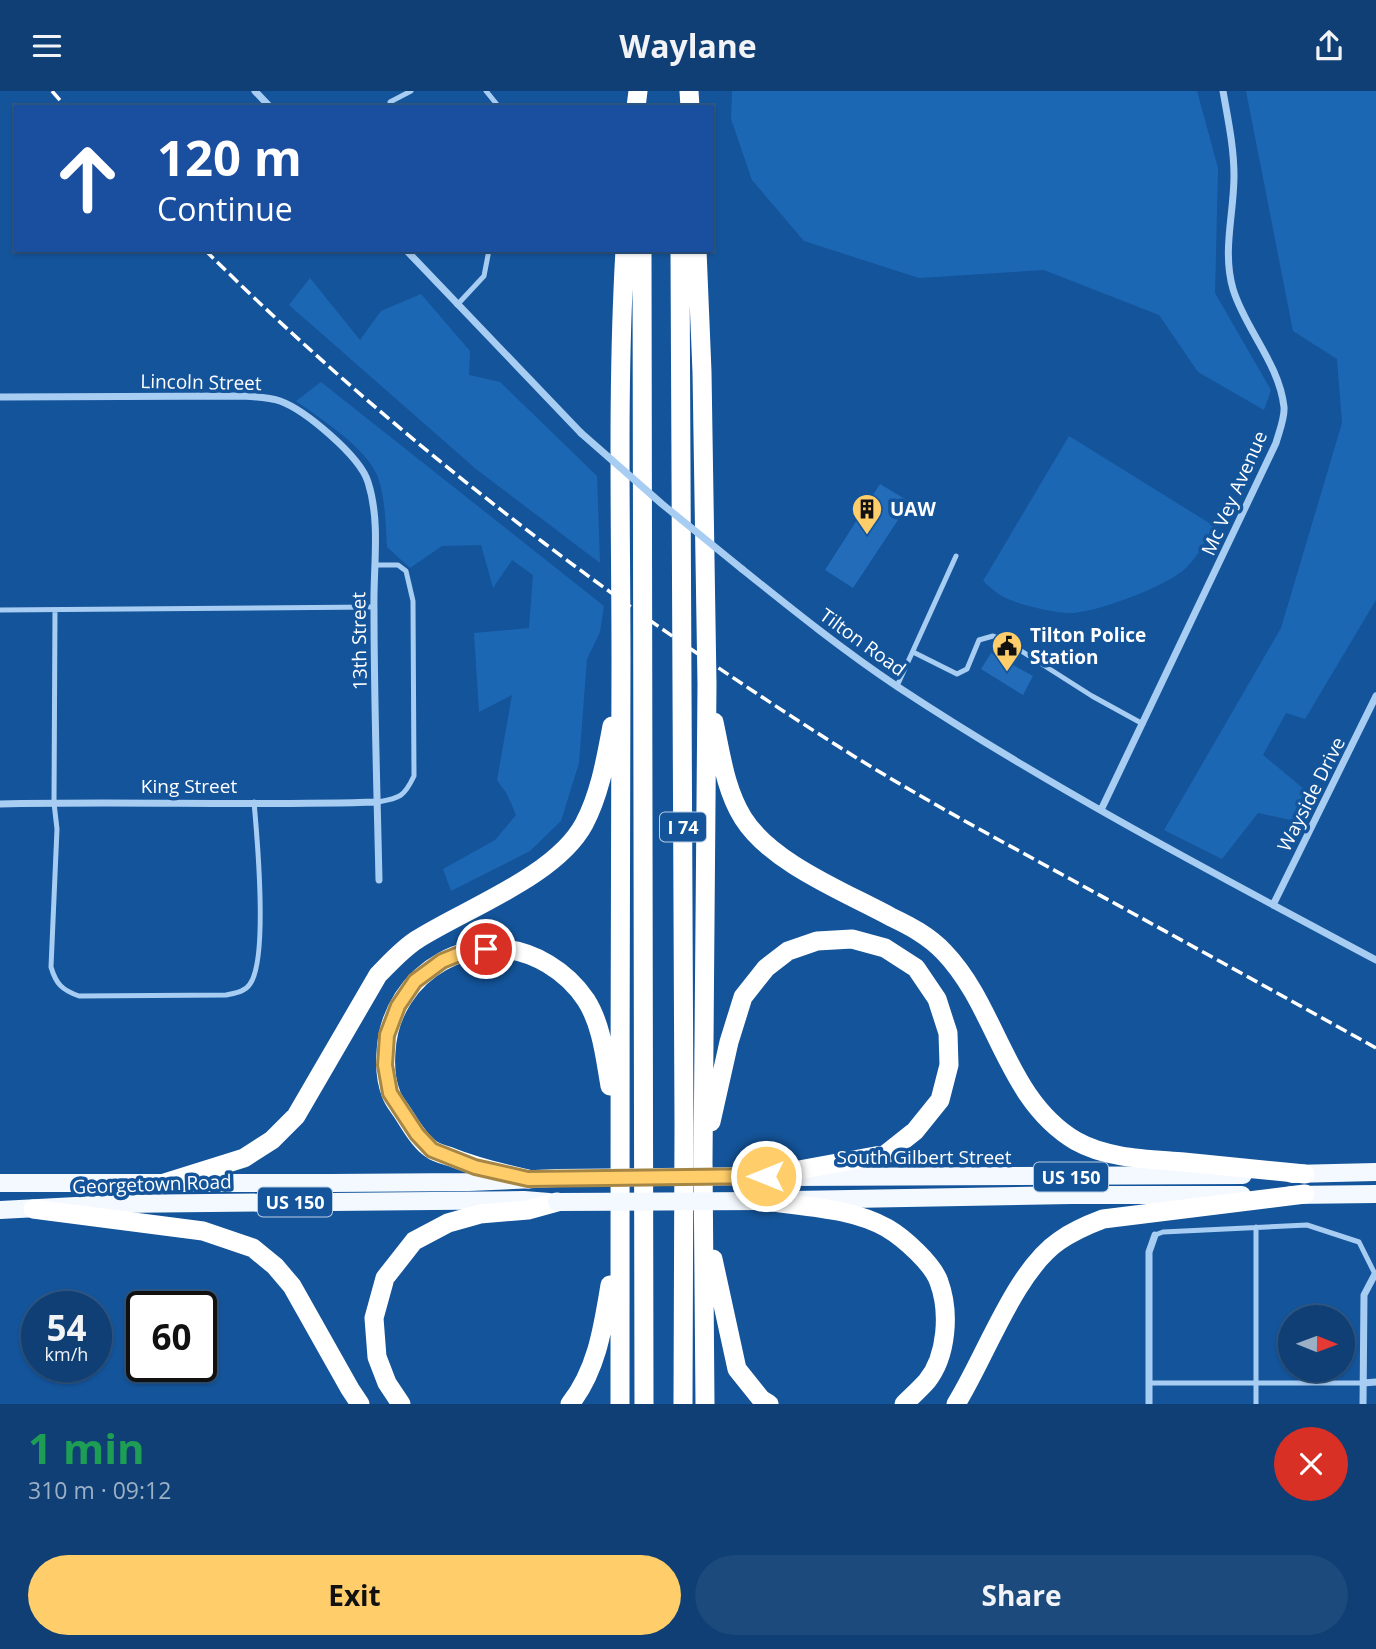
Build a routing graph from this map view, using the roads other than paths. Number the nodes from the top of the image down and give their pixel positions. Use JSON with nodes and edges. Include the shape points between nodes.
{"nodes":[{"id":1,"x":255,"y":91,"type":"edge"},
{"id":2,"x":411,"y":91,"type":"edge"},
{"id":3,"x":486,"y":91,"type":"edge"},
{"id":4,"x":1223,"y":91,"type":"edge"},
{"id":5,"x":268,"y":105,"type":"edge"},
{"id":6,"x":390,"y":105,"type":"edge"},
{"id":7,"x":497,"y":105,"type":"edge"},
{"id":8,"x":408,"y":252,"type":"edge"},
{"id":9,"x":489,"y":252,"type":"edge"},
{"id":10,"x":625,"y":252,"type":"edge"},
{"id":11,"x":642,"y":252,"type":"edge"},
{"id":12,"x":680,"y":252,"type":"edge"},
{"id":13,"x":697,"y":252,"type":"edge"},
{"id":14,"x":457,"y":305,"type":"junction"},
{"id":15,"x":0,"y":397,"type":"edge"},
{"id":16,"x":368,"y":480,"type":"joint"},
{"id":17,"x":956,"y":556,"type":"dead end"},
{"id":18,"x":375,"y":565,"type":"junction"},
{"id":19,"x":374,"y":607,"type":"junction"},
{"id":20,"x":0,"y":610,"type":"edge"},
{"id":21,"x":55,"y":610,"type":"junction"},
{"id":22,"x":913,"y":652,"type":"junction"},
{"id":23,"x":621,"y":659,"type":"junction"},
{"id":24,"x":706,"y":684,"type":"junction"},
{"id":25,"x":897,"y":686,"type":"junction"},
{"id":26,"x":1376,"y":696,"type":"edge"},
{"id":27,"x":1143,"y":724,"type":"junction"},
{"id":28,"x":254,"y":802,"type":"junction"},
{"id":29,"x":378,"y":802,"type":"junction"},
{"id":30,"x":54,"y":803,"type":"junction"},
{"id":31,"x":0,"y":804,"type":"edge"},
{"id":32,"x":1101,"y":810,"type":"junction"},
{"id":33,"x":379,"y":880,"type":"dead end"},
{"id":34,"x":1273,"y":905,"type":"junction"},
{"id":35,"x":1376,"y":961,"type":"edge"},
{"id":36,"x":619,"y":1132,"type":"junction"},
{"id":37,"x":703,"y":1161,"type":"junction"},
{"id":38,"x":1376,"y":1172,"type":"edge"},
{"id":39,"x":1305,"y":1174,"type":"junction"},
{"id":40,"x":766,"y":1176,"type":"junction"},
{"id":41,"x":528,"y":1179,"type":"junction"},
{"id":42,"x":5,"y":1183,"type":"edge"},
{"id":43,"x":161,"y":1184,"type":"junction"},
{"id":44,"x":1305,"y":1194,"type":"junction"},
{"id":45,"x":1376,"y":1194,"type":"edge"},
{"id":46,"x":766,"y":1201,"type":"junction"},
{"id":47,"x":557,"y":1202,"type":"junction"},
{"id":48,"x":33,"y":1209,"type":"junction"},
{"id":49,"x":4,"y":1210,"type":"edge"},
{"id":50,"x":704,"y":1222,"type":"junction"},
{"id":51,"x":1256,"y":1227,"type":"junction"},
{"id":52,"x":1156,"y":1235,"type":"joint"},
{"id":53,"x":619,"y":1236,"type":"junction"},
{"id":54,"x":1375,"y":1274,"type":"edge"},
{"id":55,"x":1256,"y":1382,"type":"junction"},
{"id":56,"x":1149,"y":1383,"type":"junction"},
{"id":57,"x":1363,"y":1383,"type":"junction"},
{"id":58,"x":1376,"y":1383,"type":"edge"},
{"id":59,"x":360,"y":1404,"type":"edge"},
{"id":60,"x":401,"y":1404,"type":"edge"},
{"id":61,"x":570,"y":1404,"type":"edge"},
{"id":62,"x":620,"y":1404,"type":"edge"},
{"id":63,"x":644,"y":1404,"type":"edge"},
{"id":64,"x":683,"y":1404,"type":"edge"},
{"id":65,"x":705,"y":1404,"type":"edge"},
{"id":66,"x":769,"y":1404,"type":"edge"},
{"id":67,"x":904,"y":1404,"type":"edge"},
{"id":68,"x":956,"y":1404,"type":"edge"},
{"id":69,"x":1149,"y":1404,"type":"edge"},
{"id":70,"x":1256,"y":1404,"type":"edge"},
{"id":71,"x":1363,"y":1404,"type":"edge"}],
"edges":[{"from":1,"to":5,"type":"street"},
{"from":2,"to":6,"type":"lane"},
{"from":3,"to":7,"type":"lane"},
{"from":4,"to":27,"type":"street","name":"Mc Vey Avenue","via":[[1233,144],[1229,265],[1234,290],[1279,382],[1284,409],[1276,443]]},
{"from":8,"to":14,"type":"street","name":"Tilton Road"},
{"from":9,"to":14,"type":"lane","via":[[484,276]]},
{"from":10,"to":23,"type":"highway","via":[[620,345]]},
{"from":11,"to":63,"type":"highway","number":"I 74"},
{"from":12,"to":64,"type":"highway","number":"I 74"},
{"from":13,"to":24,"type":"highway"},
{"from":14,"to":25,"type":"street","name":"Tilton Road","bridge":true,"via":[[581,433],[662,504],[819,631]]},
{"from":15,"to":16,"type":"street","name":"Lincoln Street","via":[[243,396],[278,400],[335,439]]},
{"from":16,"to":18,"type":"street","name":"13th Street","via":[[376,516]]},
{"from":17,"to":22,"type":"lane"},
{"from":18,"to":19,"type":"street","name":"13th Street"},
{"from":18,"to":29,"type":"lane","via":[[398,565],[406,572],[413,615],[414,776],[407,792]]},
{"from":19,"to":21,"type":"lane"},
{"from":19,"to":29,"type":"street","name":"13th Street"},
{"from":20,"to":21,"type":"lane"},
{"from":21,"to":30,"type":"lane"},
{"from":22,"to":25,"type":"lane"},
{"from":22,"to":27,"type":"lane","via":[[957,674],[967,669],[979,640],[993,636]]},
{"from":23,"to":36,"type":"highway"},
{"from":23,"to":43,"type":"highway","via":[[602,776],[584,824],[563,852],[532,875],[415,940],[394,959],[378,975],[296,1116],[272,1140],[244,1158]]},
{"from":24,"to":37,"type":"highway"},
{"from":24,"to":39,"type":"highway","via":[[729,788],[743,818],[769,847],[919,931],[944,952],[970,988],[1035,1107],[1055,1126],[1077,1142],[1115,1155]]},
{"from":25,"to":32,"type":"street","name":"Tilton Road"},
{"from":26,"to":34,"type":"street","name":"Wayside Drive"},
{"from":27,"to":32,"type":"street","name":"Mc Vey Avenue"},
{"from":28,"to":29,"type":"street","name":"King Street"},
{"from":28,"to":30,"type":"street","name":"King Street"},
{"from":28,"to":30,"type":"lane","via":[[261,864],[258,956],[251,984],[242,992],[226,995],[79,996],[56,983],[51,967]]},
{"from":29,"to":33,"type":"street","name":"13th Street"},
{"from":30,"to":31,"type":"street","name":"King Street"},
{"from":32,"to":34,"type":"street","name":"Tilton Road"},
{"from":34,"to":35,"type":"street","name":"Tilton Road"},
{"from":36,"to":41,"type":"highway","via":[[601,1037],[586,1000],[564,973],[533,955],[504,948],[469,950],[442,961],[415,981],[390,1025],[385,1065],[390,1093],[432,1150],[475,1167]]},
{"from":36,"to":53,"type":"highway"},
{"from":37,"to":40,"type":"highway","via":[[743,997],[766,968],[788,951],[817,941],[852,939],[886,948],[916,968],[937,999],[949,1054],[940,1100],[915,1131],[886,1154]]},
{"from":37,"to":50,"type":"highway"},
{"from":38,"to":39,"type":"main road","name":"South Gilbert Street","number":"US 150"},
{"from":39,"to":40,"type":"main road","name":"South Gilbert Street","number":"US 150"},
{"from":40,"to":41,"type":"main road","name":"Georgetown Road","number":"US 150","bridge":true},
{"from":41,"to":43,"type":"main road","name":"Georgetown Road","number":"US 150"},
{"from":42,"to":43,"type":"main road","name":"Georgetown Road","number":"US 150"},
{"from":44,"to":45,"type":"main road","name":"South Gilbert Street","number":"US 150"},
{"from":44,"to":46,"type":"main road","name":"South Gilbert Street","number":"US 150"},
{"from":44,"to":68,"type":"highway","via":[[1103,1219],[1056,1242],[1024,1278]]},
{"from":46,"to":47,"type":"main road","name":"Georgetown Road","number":"US 150","bridge":true},
{"from":46,"to":67,"type":"highway","via":[[844,1213],[887,1228],[917,1251],[939,1280],[945,1314],[941,1352],[928,1379]]},
{"from":47,"to":48,"type":"main road","name":"Georgetown Road","number":"US 150","via":[[337,1201]]},
{"from":47,"to":60,"type":"highway","via":[[448,1223],[414,1241],[385,1278],[374,1318],[377,1357]]},
{"from":48,"to":49,"type":"main road","name":"Georgetown Road","number":"US 150"},
{"from":48,"to":59,"type":"highway","via":[[203,1231],[253,1248],[292,1286]]},
{"from":50,"to":65,"type":"highway"},
{"from":50,"to":66,"type":"highway","via":[[737,1369]]},
{"from":51,"to":52,"type":"lane"},
{"from":51,"to":54,"type":"lane","via":[[1307,1225],[1359,1242]]},
{"from":51,"to":55,"type":"lane"},
{"from":52,"to":56,"type":"street","via":[[1149,1252]]},
{"from":53,"to":61,"type":"highway","via":[[594,1362]]},
{"from":53,"to":62,"type":"highway"},
{"from":54,"to":57,"type":"street","via":[[1364,1295]]},
{"from":55,"to":56,"type":"lane"},
{"from":55,"to":57,"type":"lane"},
{"from":55,"to":70,"type":"lane"},
{"from":56,"to":69,"type":"street"},
{"from":57,"to":58,"type":"street"},
{"from":57,"to":71,"type":"street"}]}
